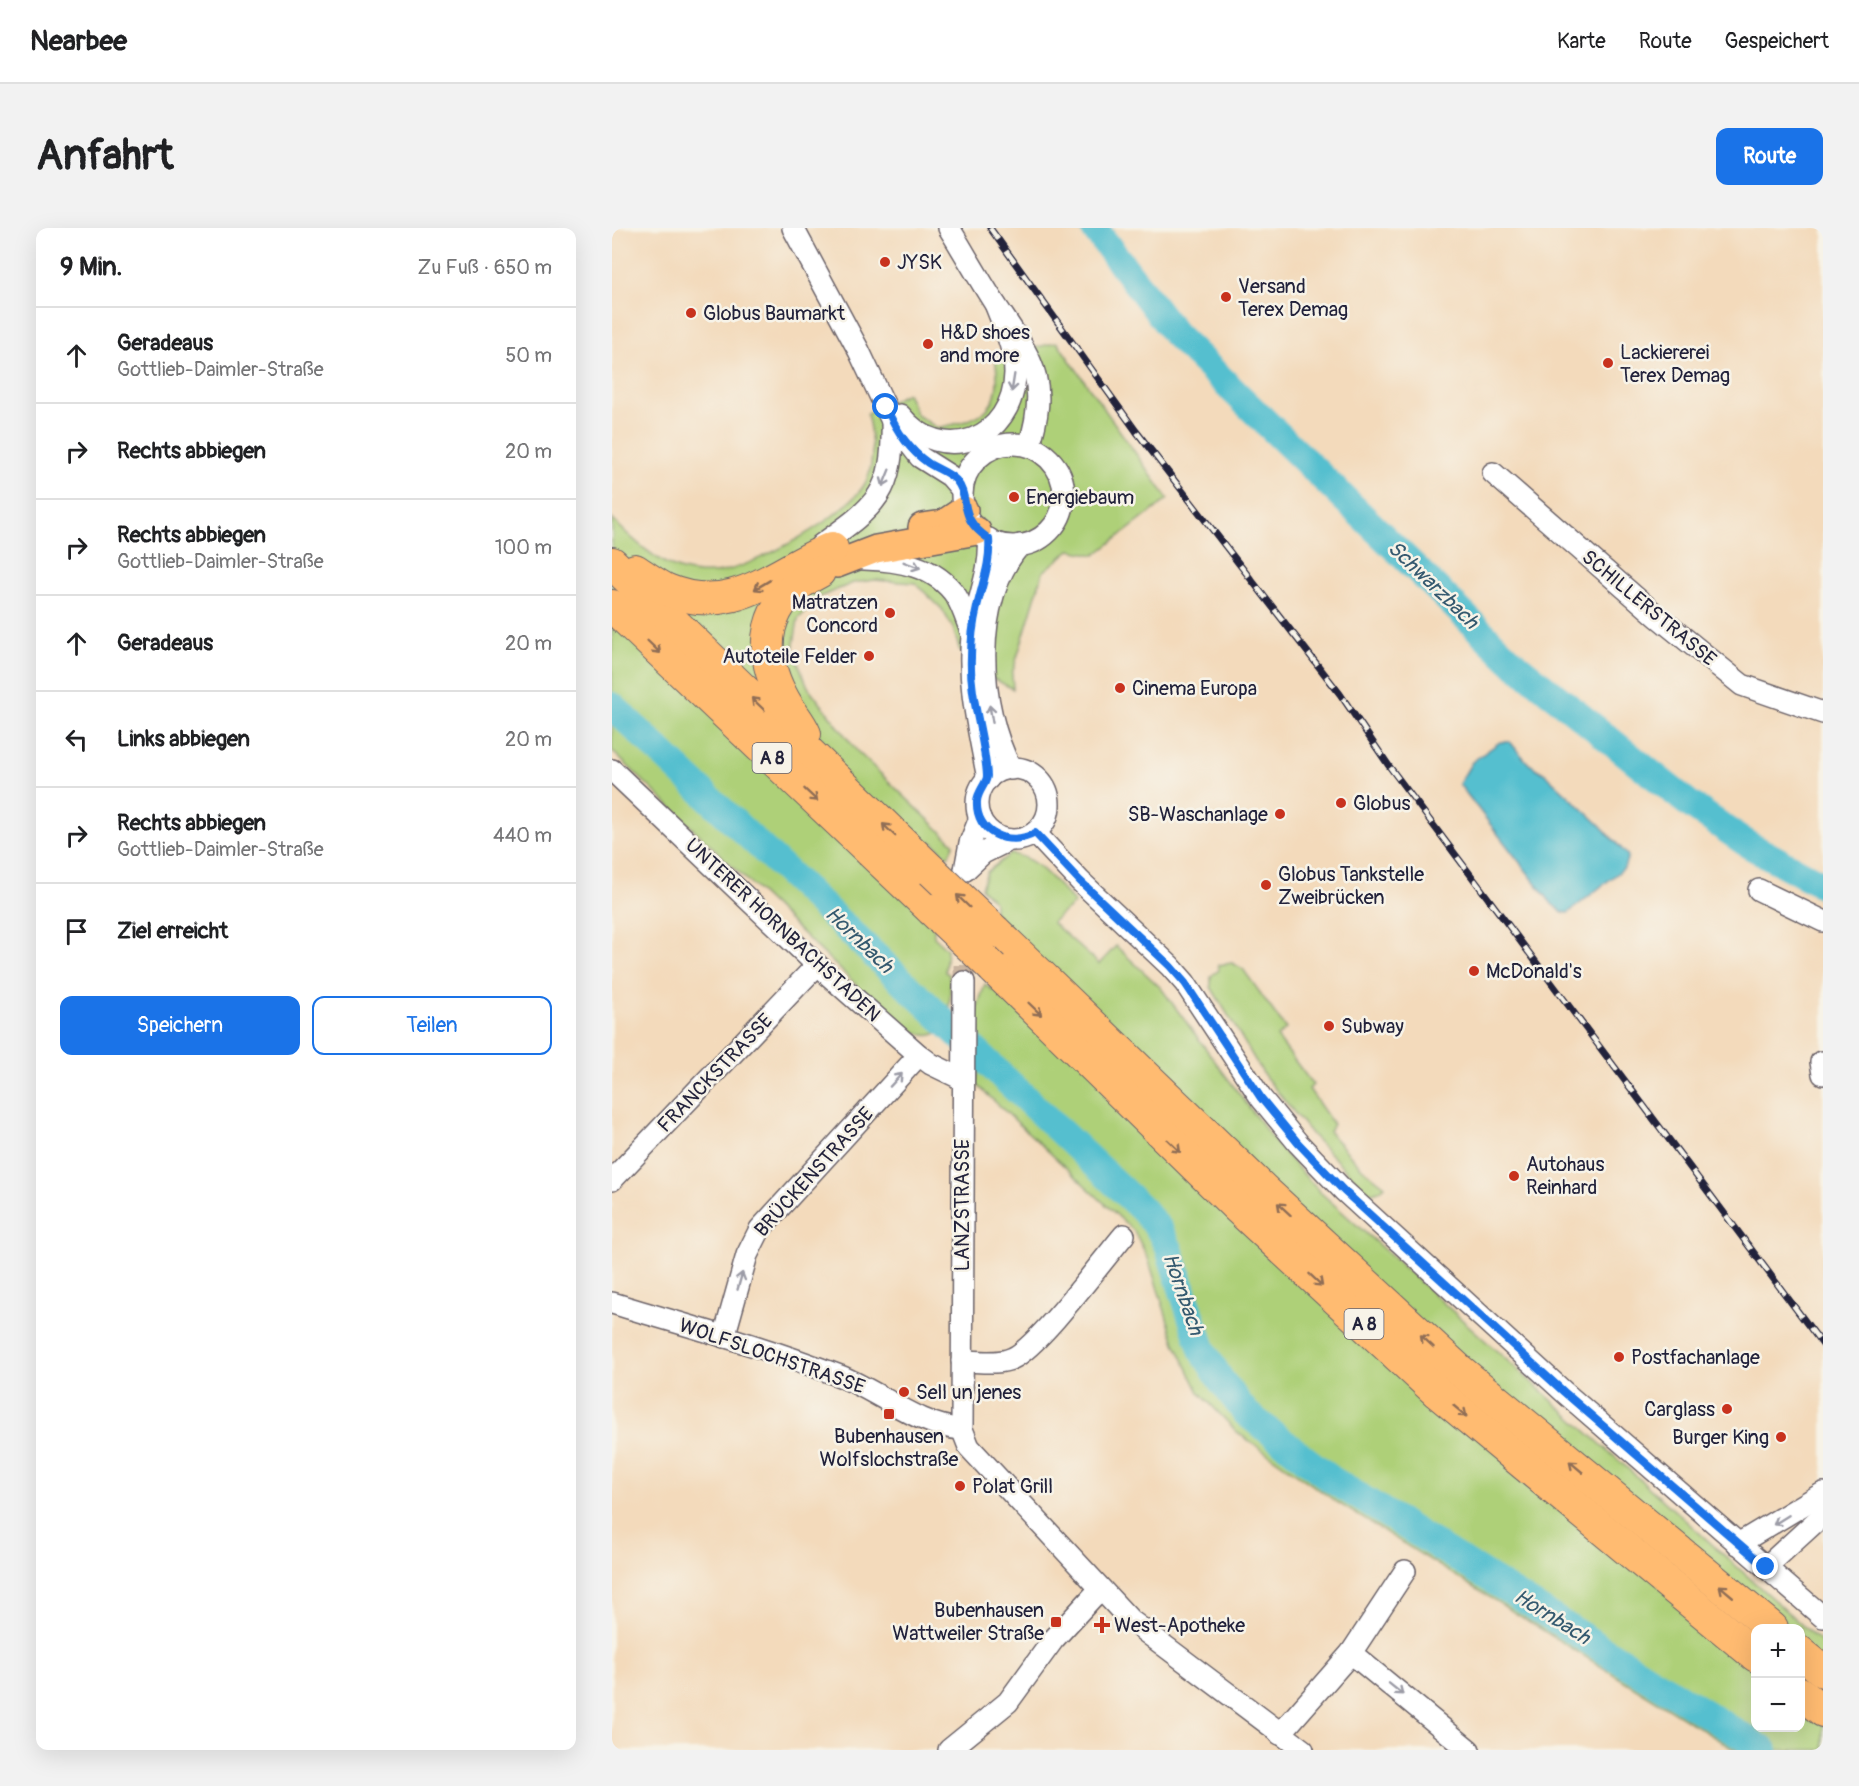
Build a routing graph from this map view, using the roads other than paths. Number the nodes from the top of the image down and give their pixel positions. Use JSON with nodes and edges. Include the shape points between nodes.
{"nodes":[{"id":1,"x":793,"y":228,"type":"edge"},
{"id":2,"x":949,"y":228,"type":"edge"},
{"id":3,"x":996,"y":306,"type":"junction"},
{"id":4,"x":876,"y":386,"type":"junction"},
{"id":5,"x":889,"y":414,"type":"junction"},
{"id":6,"x":1029,"y":446,"type":"junction"},
{"id":7,"x":977,"y":459,"type":"junction"},
{"id":8,"x":1492,"y":473,"type":"dead end"},
{"id":9,"x":973,"y":517,"type":"junction"},
{"id":10,"x":1020,"y":545,"type":"junction"},
{"id":11,"x":830,"y":555,"type":"junction"},
{"id":12,"x":612,"y":557,"type":"edge"},
{"id":13,"x":612,"y":563,"type":"edge"},
{"id":14,"x":612,"y":606,"type":"edge"},
{"id":15,"x":972,"y":634,"type":"junction"},
{"id":16,"x":1823,"y":713,"type":"edge"},
{"id":17,"x":815,"y":760,"type":"junction"},
{"id":18,"x":1011,"y":768,"type":"junction"},
{"id":19,"x":612,"y":770,"type":"edge"},
{"id":20,"x":988,"y":779,"type":"junction"},
{"id":21,"x":980,"y":818,"type":"junction"},
{"id":22,"x":1035,"y":833,"type":"junction"},
{"id":23,"x":1009,"y":840,"type":"junction"},
{"id":24,"x":1759,"y":890,"type":"dead end"},
{"id":25,"x":1823,"y":921,"type":"edge"},
{"id":26,"x":817,"y":965,"type":"junction"},
{"id":27,"x":964,"y":990,"type":"tunnel mouth"},
{"id":28,"x":919,"y":1055,"type":"junction"},
{"id":29,"x":962,"y":1077,"type":"junction"},
{"id":30,"x":612,"y":1180,"type":"edge"},
{"id":31,"x":1124,"y":1234,"type":"dead end"},
{"id":32,"x":612,"y":1303,"type":"edge"},
{"id":33,"x":724,"y":1337,"type":"junction"},
{"id":34,"x":962,"y":1361,"type":"junction"},
{"id":35,"x":962,"y":1429,"type":"junction"},
{"id":36,"x":1823,"y":1493,"type":"edge"},
{"id":37,"x":1823,"y":1515,"type":"edge"},
{"id":38,"x":1738,"y":1544,"type":"junction"},
{"id":39,"x":1766,"y":1567,"type":"junction"},
{"id":40,"x":1405,"y":1571,"type":"dead end"},
{"id":41,"x":1100,"y":1589,"type":"junction"},
{"id":42,"x":1823,"y":1617,"type":"edge"},
{"id":43,"x":1766,"y":1624,"type":"edge"},
{"id":44,"x":1351,"y":1653,"type":"junction"},
{"id":45,"x":1751,"y":1653,"type":"edge"},
{"id":46,"x":1805,"y":1656,"type":"edge"},
{"id":47,"x":1823,"y":1671,"type":"edge"},
{"id":48,"x":1805,"y":1697,"type":"edge"},
{"id":49,"x":1823,"y":1711,"type":"edge"},
{"id":50,"x":1280,"y":1734,"type":"junction"},
{"id":51,"x":1462,"y":1743,"type":"edge"},
{"id":52,"x":949,"y":1750,"type":"edge"},
{"id":53,"x":1303,"y":1750,"type":"edge"}],
"edges":[{"from":1,"to":4,"type":"street"},
{"from":2,"to":3,"type":"street"},
{"from":3,"to":4,"type":"street","one_way":true,"via":[[1010,344],[1015,373],[1003,415],[984,433],[965,443],[949,444],[926,438],[911,429]]},
{"from":3,"to":6,"type":"street","via":[[1020,339],[1036,378],[1038,412]]},
{"from":4,"to":5,"type":"street"},
{"from":5,"to":7,"type":"street","via":[[910,440],[924,449],[948,458]]},
{"from":5,"to":9,"type":"street","via":[[920,457],[950,476]]},
{"from":5,"to":11,"type":"street","one_way":true,"via":[[889,474],[877,499]]},
{"from":6,"to":7,"type":"street","via":[[1001,445]]},
{"from":6,"to":10,"type":"street","via":[[1042,452],[1059,472],[1064,499],[1055,525],[1034,542]]},
{"from":7,"to":9,"type":"street","via":[[969,468]]},
{"from":8,"to":16,"type":"street","name":"SCHILLERSTRASSE","via":[[1742,685]]},
{"from":9,"to":10,"type":"street","via":[[999,544]]},
{"from":9,"to":11,"type":"main road","via":[[881,534]]},
{"from":9,"to":15,"type":"street","via":[[989,558]]},
{"from":18,"to":10,"type":"street","one_way":true,"via":[[994,730],[984,663],[990,612],[1002,572]]},
{"from":11,"to":12,"type":"highway","one_way":true,"via":[[751,591],[721,598],[698,598],[667,590]]},
{"from":11,"to":15,"type":"street","one_way":true,"via":[[902,561],[932,574],[956,595]]},
{"from":11,"to":17,"type":"highway","via":[[788,592],[772,615],[767,632],[773,677]]},
{"from":17,"to":13,"type":"highway","number":"A 8","one_way":true},
{"from":14,"to":45,"type":"highway","number":"A 8","one_way":true,"bridge":true,"via":[[993,968],[1239,1209],[1438,1393]]},
{"from":15,"to":20,"type":"street","via":[[971,692]]},
{"from":43,"to":17,"type":"highway","number":"A 8","one_way":true,"bridge":true,"via":[[1458,1370]]},
{"from":18,"to":20,"type":"street"},
{"from":18,"to":22,"type":"street","via":[[1035,776],[1047,791],[1048,812]]},
{"from":19,"to":26,"type":"street","name":"UNTERER HORNBACHSTADEN"},
{"from":20,"to":21,"type":"street","via":[[978,797]]},
{"from":21,"to":23,"type":"street","via":[[991,833]]},
{"from":21,"to":23,"type":"street","via":[[965,870],[982,853]]},
{"from":22,"to":23,"type":"street"},
{"from":22,"to":38,"type":"street","via":[[1185,983],[1261,1098],[1344,1191],[1460,1299]]},
{"from":24,"to":25,"type":"street"},
{"from":26,"to":28,"type":"street","name":"UNTERER HORNBACHSTADEN"},
{"from":26,"to":30,"type":"street","name":"FRANCKSTRASSE"},
{"from":27,"to":29,"type":"street","name":"LANZSTRASSE"},
{"from":28,"to":29,"type":"street","name":"UNTERER HORNBACHSTADEN","via":[[931,1065]]},
{"from":33,"to":28,"type":"street","name":"BRÜCKENSTRASSE","one_way":true,"via":[[747,1255],[759,1229]]},
{"from":29,"to":34,"type":"street","name":"LANZSTRASSE"},
{"from":31,"to":34,"type":"street","via":[[1021,1354],[1005,1361]]},
{"from":32,"to":33,"type":"street","name":"WOLFSLOCHSTRASSE"},
{"from":33,"to":35,"type":"street","name":"WOLFSLOCHSTRASSE","via":[[834,1374],[924,1419]]},
{"from":34,"to":35,"type":"street","name":"LANZSTRASSE"},
{"from":35,"to":41,"type":"street","via":[[969,1447]]},
{"from":36,"to":38,"type":"street","one_way":true},
{"from":37,"to":39,"type":"street"},
{"from":38,"to":39,"type":"street"},
{"from":39,"to":42,"type":"street"},
{"from":40,"to":44,"type":"street"},
{"from":41,"to":50,"type":"street","via":[[1148,1634]]},
{"from":41,"to":52,"type":"street","via":[[1053,1640],[1008,1702]]},
{"from":44,"to":50,"type":"street"},
{"from":44,"to":51,"type":"street","one_way":true},
{"from":46,"to":47,"type":"highway"},
{"from":48,"to":49,"type":"highway"},
{"from":50,"to":53,"type":"street"}]}
